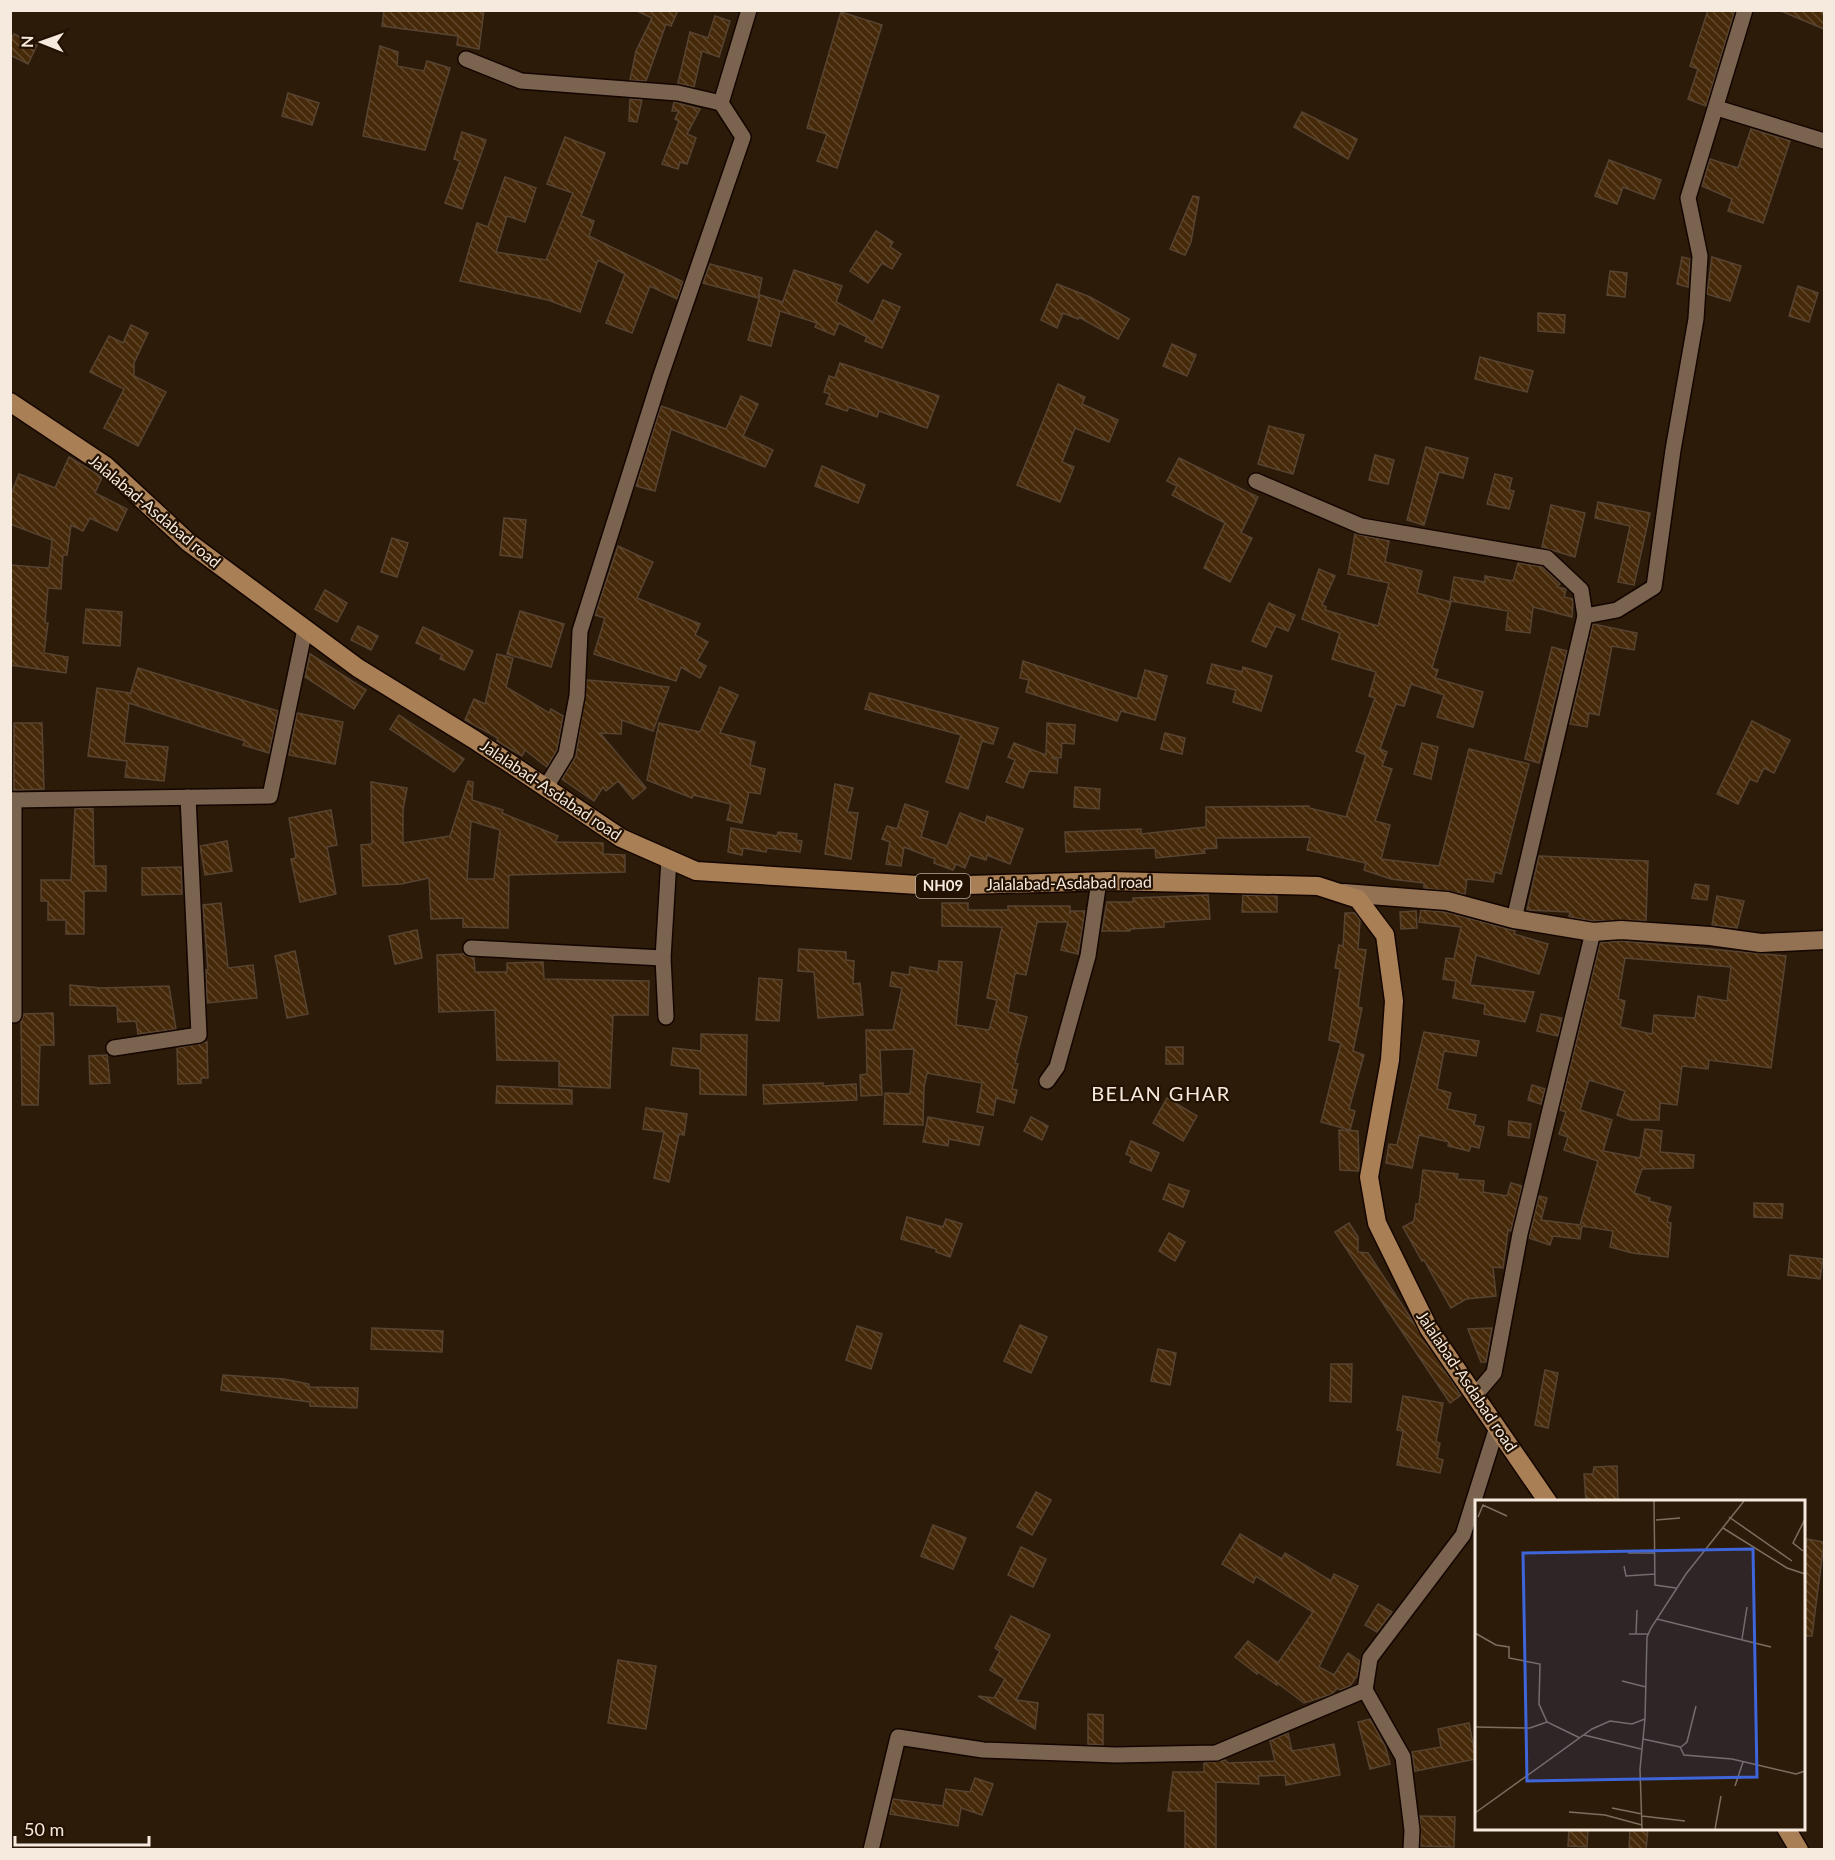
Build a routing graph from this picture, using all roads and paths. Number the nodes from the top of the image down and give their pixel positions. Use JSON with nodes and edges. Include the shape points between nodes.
{"nodes":[{"id":1,"x":749,"y":10,"type":"edge"},
{"id":2,"x":1745,"y":10,"type":"edge"},
{"id":3,"x":466,"y":59,"type":"dead end"},
{"id":4,"x":721,"y":104,"type":"junction"},
{"id":5,"x":1717,"y":108,"type":"junction"},
{"id":6,"x":1824,"y":141,"type":"edge"},
{"id":7,"x":10,"y":402,"type":"edge"},
{"id":8,"x":1256,"y":481,"type":"dead end"},
{"id":9,"x":1585,"y":616,"type":"junction"},
{"id":10,"x":304,"y":629,"type":"junction"},
{"id":11,"x":546,"y":787,"type":"junction"},
{"id":12,"x":188,"y":797,"type":"junction"},
{"id":13,"x":12,"y":800,"type":"edge"},
{"id":14,"x":669,"y":859,"type":"junction"},
{"id":15,"x":1099,"y":881,"type":"junction"},
{"id":16,"x":1339,"y":893,"type":"junction"},
{"id":17,"x":1514,"y":919,"type":"junction"},
{"id":18,"x":1593,"y":932,"type":"junction"},
{"id":19,"x":1824,"y":940,"type":"edge"},
{"id":20,"x":471,"y":948,"type":"dead end"},
{"id":21,"x":663,"y":958,"type":"junction"},
{"id":22,"x":14,"y":1015,"type":"dead end"},
{"id":23,"x":666,"y":1017,"type":"dead end"},
{"id":24,"x":114,"y":1048,"type":"dead end"},
{"id":25,"x":1047,"y":1081,"type":"dead end"},
{"id":26,"x":1476,"y":1395,"type":"junction"},
{"id":27,"x":1497,"y":1427,"type":"junction"},
{"id":28,"x":1547,"y":1500,"type":"edge"},
{"id":29,"x":1365,"y":1690,"type":"junction"},
{"id":30,"x":1787,"y":1830,"type":"edge"},
{"id":31,"x":871,"y":1850,"type":"edge"},
{"id":32,"x":1411,"y":1850,"type":"edge"},
{"id":33,"x":1799,"y":1850,"type":"edge"}],
"edges":[{"from":1,"to":4,"type":"street"},
{"from":2,"to":5,"type":"street"},
{"from":3,"to":4,"type":"street","via":[[522,81],[664,92]]},
{"from":4,"to":11,"type":"street","via":[[743,137],[660,378],[580,631],[577,696],[566,754]]},
{"from":5,"to":6,"type":"street"},
{"from":5,"to":9,"type":"street","via":[[1688,198],[1700,256],[1696,320],[1672,450],[1654,587],[1617,610]]},
{"from":7,"to":10,"type":"main road","name":"Jalalabad-Asdabad road","number":"NH09","via":[[106,466],[188,542]]},
{"from":8,"to":9,"type":"street","via":[[1361,526],[1547,558],[1581,590]]},
{"from":9,"to":17,"type":"street"},
{"from":10,"to":11,"type":"main road","name":"Jalalabad-Asdabad road","number":"NH09","via":[[358,668]]},
{"from":10,"to":12,"type":"street","via":[[270,796]]},
{"from":11,"to":14,"type":"main road","name":"Jalalabad-Asdabad road","number":"NH09","via":[[621,838]]},
{"from":12,"to":13,"type":"street"},
{"from":12,"to":24,"type":"street","via":[[199,1035]]},
{"from":13,"to":22,"type":"street"},
{"from":14,"to":15,"type":"main road","name":"Jalalabad-Asdabad road","number":"NH09","via":[[696,871],[934,886]]},
{"from":14,"to":21,"type":"street"},
{"from":15,"to":16,"type":"main road","name":"Jalalabad-Asdabad road","number":"NH09","via":[[1318,886]]},
{"from":15,"to":25,"type":"street","via":[[1088,956],[1057,1067]]},
{"from":16,"to":17,"type":"street","via":[[1447,901]]},
{"from":16,"to":26,"type":"main road","name":"Jalalabad-Asdabad road","number":"NH09","via":[[1358,899],[1384,935],[1394,1001],[1390,1060],[1369,1177],[1377,1223],[1429,1329]]},
{"from":17,"to":18,"type":"street"},
{"from":18,"to":19,"type":"street","via":[[1621,930],[1761,943]]},
{"from":18,"to":26,"type":"street","via":[[1520,1234],[1494,1373]]},
{"from":20,"to":21,"type":"street"},
{"from":21,"to":23,"type":"street"},
{"from":26,"to":27,"type":"main road","name":"Jalalabad-Asdabad road","number":"NH09"},
{"from":27,"to":28,"type":"main road","name":"Jalalabad-Asdabad road","number":"NH09"},
{"from":27,"to":29,"type":"street","via":[[1463,1535],[1370,1658]]},
{"from":29,"to":31,"type":"street","via":[[1216,1753],[1116,1755],[983,1750],[898,1737]]},
{"from":29,"to":32,"type":"street","via":[[1403,1757]]},
{"from":30,"to":33,"type":"main road"}]}
